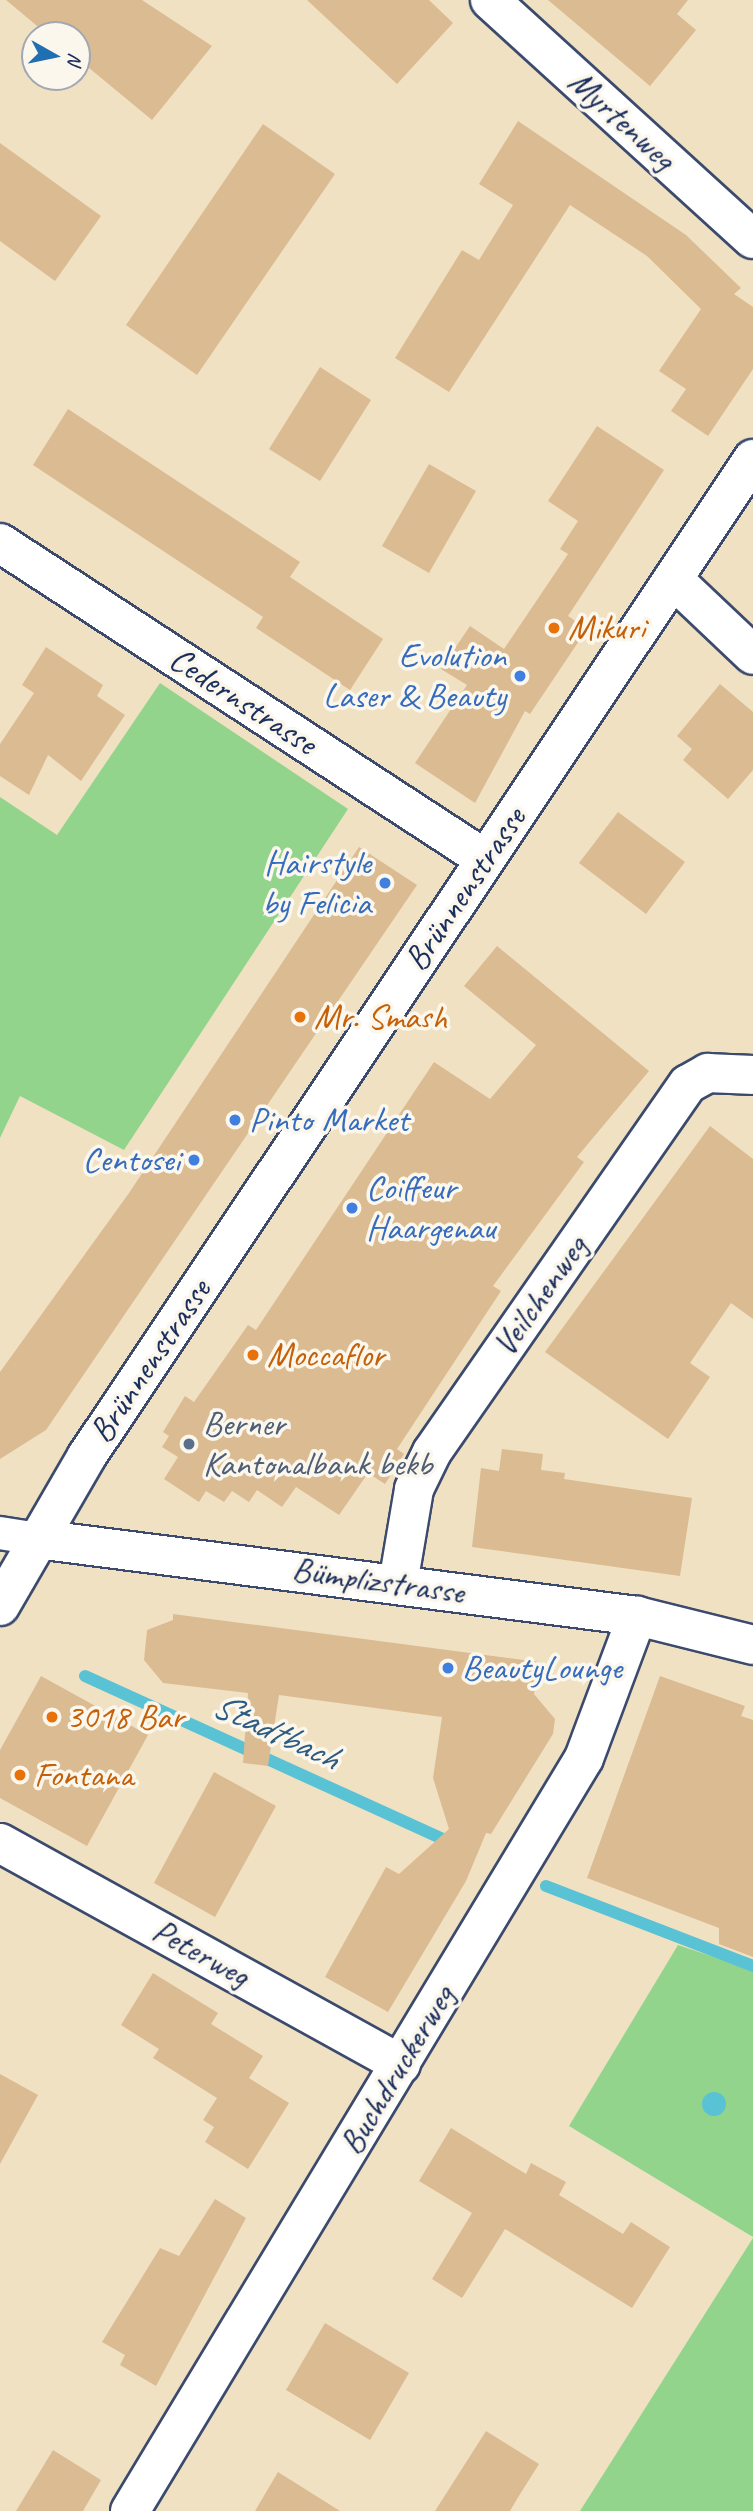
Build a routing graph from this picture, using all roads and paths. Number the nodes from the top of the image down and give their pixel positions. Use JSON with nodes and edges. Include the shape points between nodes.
{"nodes":[{"id":1,"x":490,"y":0,"type":"edge"},
{"id":2,"x":753,"y":239,"type":"edge"},
{"id":3,"x":753,"y":459,"type":"edge"},
{"id":4,"x":0,"y":543,"type":"edge"},
{"id":5,"x":673,"y":579,"type":"junction"},
{"id":6,"x":753,"y":655,"type":"edge"},
{"id":7,"x":485,"y":859,"type":"junction"},
{"id":8,"x":753,"y":1075,"type":"edge"},
{"id":9,"x":0,"y":1533,"type":"edge"},
{"id":10,"x":37,"y":1539,"type":"junction"},
{"id":11,"x":398,"y":1584,"type":"junction"},
{"id":12,"x":0,"y":1606,"type":"edge"},
{"id":13,"x":637,"y":1616,"type":"junction"},
{"id":14,"x":753,"y":1646,"type":"edge"},
{"id":15,"x":0,"y":1843,"type":"edge"},
{"id":16,"x":401,"y":2064,"type":"junction"},
{"id":17,"x":130,"y":2511,"type":"edge"}],
"edges":[{"from":1,"to":2,"type":"street","name":"Myrtenweg"},
{"from":3,"to":5,"type":"street","name":"Brünnenstrasse"},
{"from":4,"to":7,"type":"street","name":"Cedernstrasse"},
{"from":5,"to":6,"type":"street"},
{"from":5,"to":7,"type":"street","name":"Brünnenstrasse"},
{"from":7,"to":10,"type":"street","name":"Brünnenstrasse"},
{"from":8,"to":11,"type":"street","name":"Veilchenweg","via":[[697,1077],[657,1128],[432,1451],[414,1489]]},
{"from":9,"to":10,"type":"street","name":"Bümplizstrasse"},
{"from":10,"to":11,"type":"street","name":"Bümplizstrasse"},
{"from":10,"to":12,"type":"street","name":"Brünnenstrasse"},
{"from":11,"to":13,"type":"street","name":"Bümplizstrasse"},
{"from":13,"to":14,"type":"street","name":"Bümplizstrasse"},
{"from":13,"to":16,"type":"street","name":"Buchdruckerweg","via":[[584,1758]]},
{"from":15,"to":16,"type":"street","name":"Peterweg"},
{"from":16,"to":17,"type":"street","name":"Buchdruckerweg"}]}
